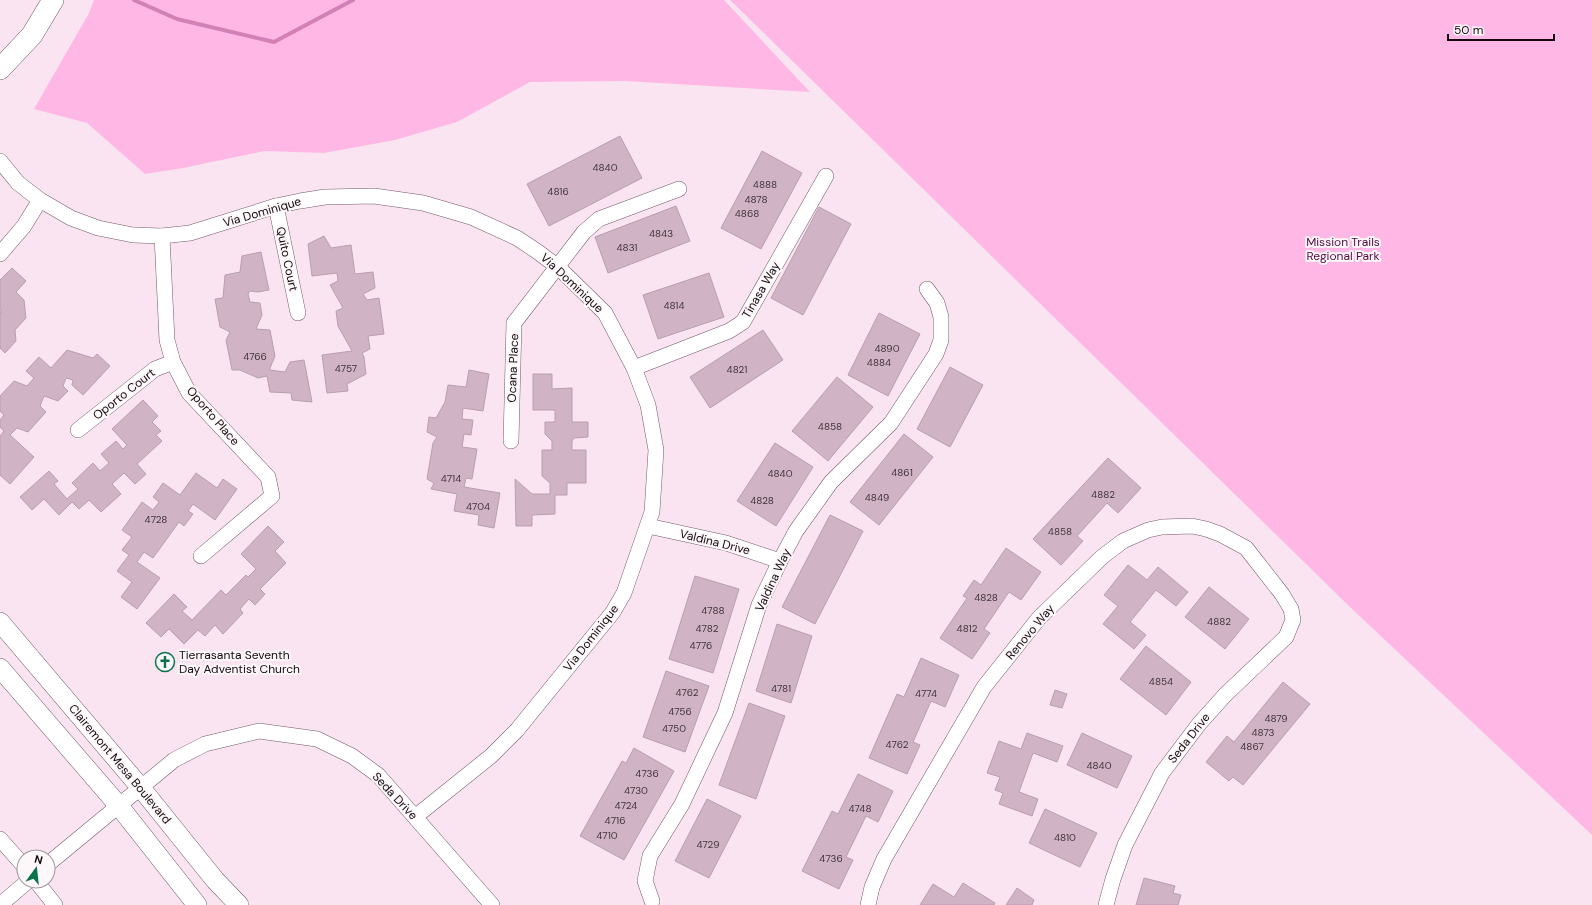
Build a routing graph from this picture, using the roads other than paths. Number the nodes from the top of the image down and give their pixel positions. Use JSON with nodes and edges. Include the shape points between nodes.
{"nodes":[{"id":1,"x":53,"y":0,"type":"edge"},
{"id":2,"x":0,"y":68,"type":"edge"},
{"id":3,"x":0,"y":161,"type":"edge"},
{"id":4,"x":826,"y":176,"type":"dead end"},
{"id":5,"x":679,"y":189,"type":"dead end"},
{"id":6,"x":40,"y":200,"type":"junction"},
{"id":7,"x":276,"y":206,"type":"junction"},
{"id":8,"x":162,"y":236,"type":"junction"},
{"id":9,"x":0,"y":254,"type":"edge"},
{"id":10,"x":558,"y":267,"type":"junction"},
{"id":11,"x":927,"y":289,"type":"dead end"},
{"id":12,"x":298,"y":313,"type":"dead end"},
{"id":13,"x":173,"y":362,"type":"junction"},
{"id":14,"x":634,"y":368,"type":"junction"},
{"id":15,"x":78,"y":430,"type":"dead end"},
{"id":16,"x":511,"y":441,"type":"dead end"},
{"id":17,"x":648,"y":526,"type":"junction"},
{"id":18,"x":201,"y":556,"type":"dead end"},
{"id":19,"x":780,"y":561,"type":"junction"},
{"id":20,"x":1282,"y":594,"type":"joint"},
{"id":21,"x":0,"y":622,"type":"edge"},
{"id":22,"x":0,"y":668,"type":"edge"},
{"id":23,"x":141,"y":788,"type":"junction"},
{"id":24,"x":119,"y":806,"type":"junction"},
{"id":25,"x":415,"y":818,"type":"junction"},
{"id":26,"x":0,"y":838,"type":"edge"},
{"id":27,"x":16,"y":857,"type":"edge"},
{"id":28,"x":56,"y":857,"type":"edge"},
{"id":29,"x":19,"y":889,"type":"edge"},
{"id":30,"x":42,"y":889,"type":"edge"},
{"id":31,"x":652,"y":901,"type":"dead end"},
{"id":32,"x":0,"y":905,"type":"edge"},
{"id":33,"x":55,"y":905,"type":"edge"},
{"id":34,"x":197,"y":905,"type":"edge"},
{"id":35,"x":239,"y":905,"type":"edge"},
{"id":36,"x":492,"y":905,"type":"edge"},
{"id":37,"x":868,"y":905,"type":"edge"},
{"id":38,"x":1106,"y":905,"type":"edge"}],
"edges":[{"from":1,"to":2,"type":"main road","via":[[32,35]]},
{"from":3,"to":6,"type":"street","name":"Via Dominique","via":[[18,183]]},
{"from":4,"to":14,"type":"street","name":"Tinasa Way","via":[[743,322],[729,331]]},
{"from":5,"to":10,"type":"street","name":"Ocana Place","via":[[599,219],[584,232]]},
{"from":6,"to":8,"type":"street","name":"Via Dominique","via":[[71,218],[98,228],[133,235]]},
{"from":6,"to":9,"type":"street","via":[[24,226]]},
{"from":7,"to":8,"type":"street","name":"Via Dominique","via":[[190,233]]},
{"from":7,"to":10,"type":"street","name":"Via Dominique","via":[[349,196],[374,196],[423,203],[460,213],[494,227],[517,238]]},
{"from":7,"to":12,"type":"street","name":"Quito Court"},
{"from":8,"to":13,"type":"street","name":"Oporto Place","via":[[168,340]]},
{"from":10,"to":14,"type":"street","name":"Via Dominique","via":[[605,313]]},
{"from":10,"to":16,"type":"street","name":"Ocana Place","via":[[514,323]]},
{"from":11,"to":19,"type":"street","name":"Valdina Way","via":[[937,303],[941,317],[941,340],[936,354],[891,422],[832,482],[796,531]]},
{"from":13,"to":15,"type":"street","name":"Oporto Court","via":[[155,369]]},
{"from":13,"to":18,"type":"street","name":"Oporto Place","via":[[189,393],[268,476],[272,496]]},
{"from":14,"to":17,"type":"street","name":"Via Dominique","via":[[648,405],[656,450],[652,512]]},
{"from":17,"to":19,"type":"street","name":"Valdina Drive","via":[[726,542]]},
{"from":17,"to":25,"type":"street","name":"Via Dominique","via":[[624,593],[613,612],[517,730],[491,756]]},
{"from":19,"to":31,"type":"street","name":"Valdina Way","via":[[759,605],[725,713],[682,804],[650,856],[645,881]]},
{"from":20,"to":37,"type":"street","name":"Renovo Way","via":[[1246,548],[1206,529],[1192,526],[1162,527],[1135,535],[1112,548],[1039,618],[984,687],[884,859],[874,880]]},
{"from":20,"to":38,"type":"street","name":"Seda Drive","via":[[1291,609],[1293,620],[1286,637],[1225,695],[1199,724],[1162,773],[1125,845]]},
{"from":21,"to":23,"type":"street","name":"Clairemont Mesa Boulevard"},
{"from":22,"to":24,"type":"street"},
{"from":23,"to":24,"type":"street","name":"Seda Drive"},
{"from":23,"to":25,"type":"street","name":"Seda Drive","via":[[174,760],[206,744],[259,731],[317,739],[352,756],[378,775]]},
{"from":23,"to":35,"type":"street","name":"Clairemont Mesa Boulevard","via":[[215,880]]},
{"from":24,"to":28,"type":"street","name":"Seda Drive"},
{"from":24,"to":34,"type":"street"},
{"from":25,"to":36,"type":"street","name":"Seda Drive"},
{"from":26,"to":27,"type":"street"},
{"from":29,"to":32,"type":"street"},
{"from":30,"to":33,"type":"street"}]}
